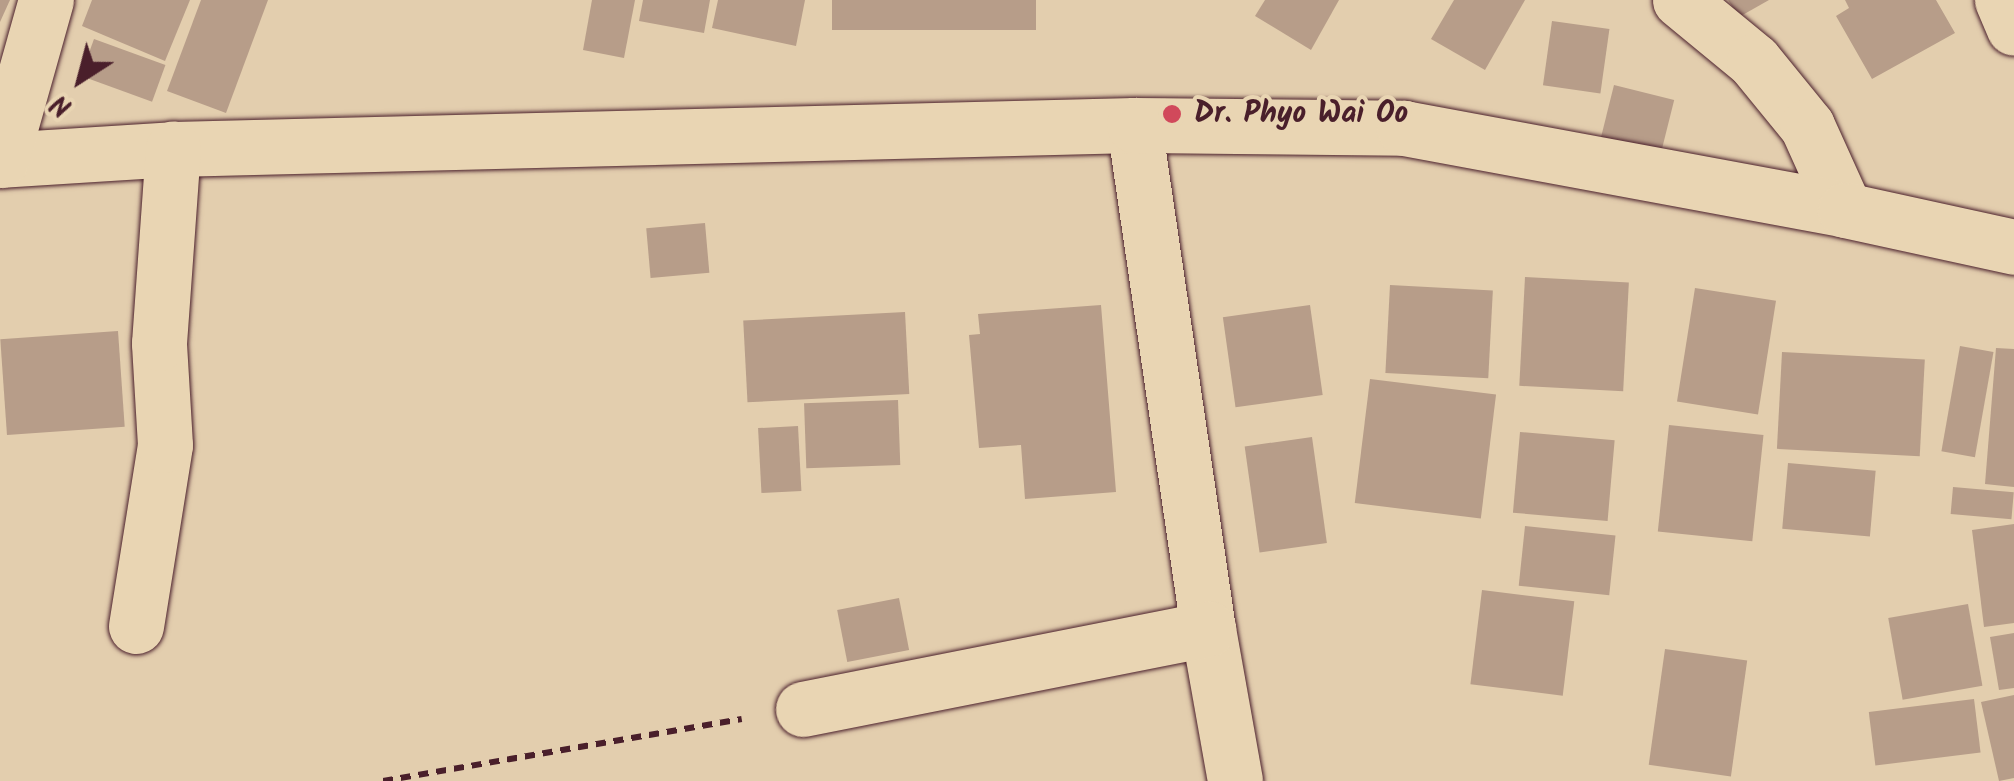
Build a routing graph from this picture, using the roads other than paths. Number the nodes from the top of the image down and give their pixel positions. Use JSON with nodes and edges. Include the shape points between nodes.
{"nodes":[{"id":1,"x":46,"y":0,"type":"edge"},
{"id":2,"x":1680,"y":0,"type":"edge"},
{"id":3,"x":2002,"y":0,"type":"edge"},
{"id":4,"x":2014,"y":28,"type":"edge"},
{"id":5,"x":1134,"y":125,"type":"junction"},
{"id":6,"x":173,"y":150,"type":"junction"},
{"id":7,"x":1,"y":160,"type":"edge"},
{"id":8,"x":1845,"y":210,"type":"junction"},
{"id":9,"x":2014,"y":247,"type":"edge"},
{"id":10,"x":136,"y":626,"type":"dead end"},
{"id":11,"x":1208,"y":629,"type":"junction"},
{"id":12,"x":803,"y":709,"type":"road end"},
{"id":13,"x":1235,"y":781,"type":"edge"}],
"edges":[{"from":1,"to":7,"type":"street"},
{"from":2,"to":8,"type":"street","via":[[1754,61],[1808,126]]},
{"from":3,"to":4,"type":"street"},
{"from":5,"to":6,"type":"street"},
{"from":5,"to":8,"type":"street","via":[[1404,128]]},
{"from":5,"to":11,"type":"street"},
{"from":6,"to":7,"type":"street"},
{"from":6,"to":10,"type":"street","via":[[159,343],[165,445]]},
{"from":8,"to":9,"type":"street"},
{"from":11,"to":12,"type":"street"},
{"from":11,"to":13,"type":"street"}]}
